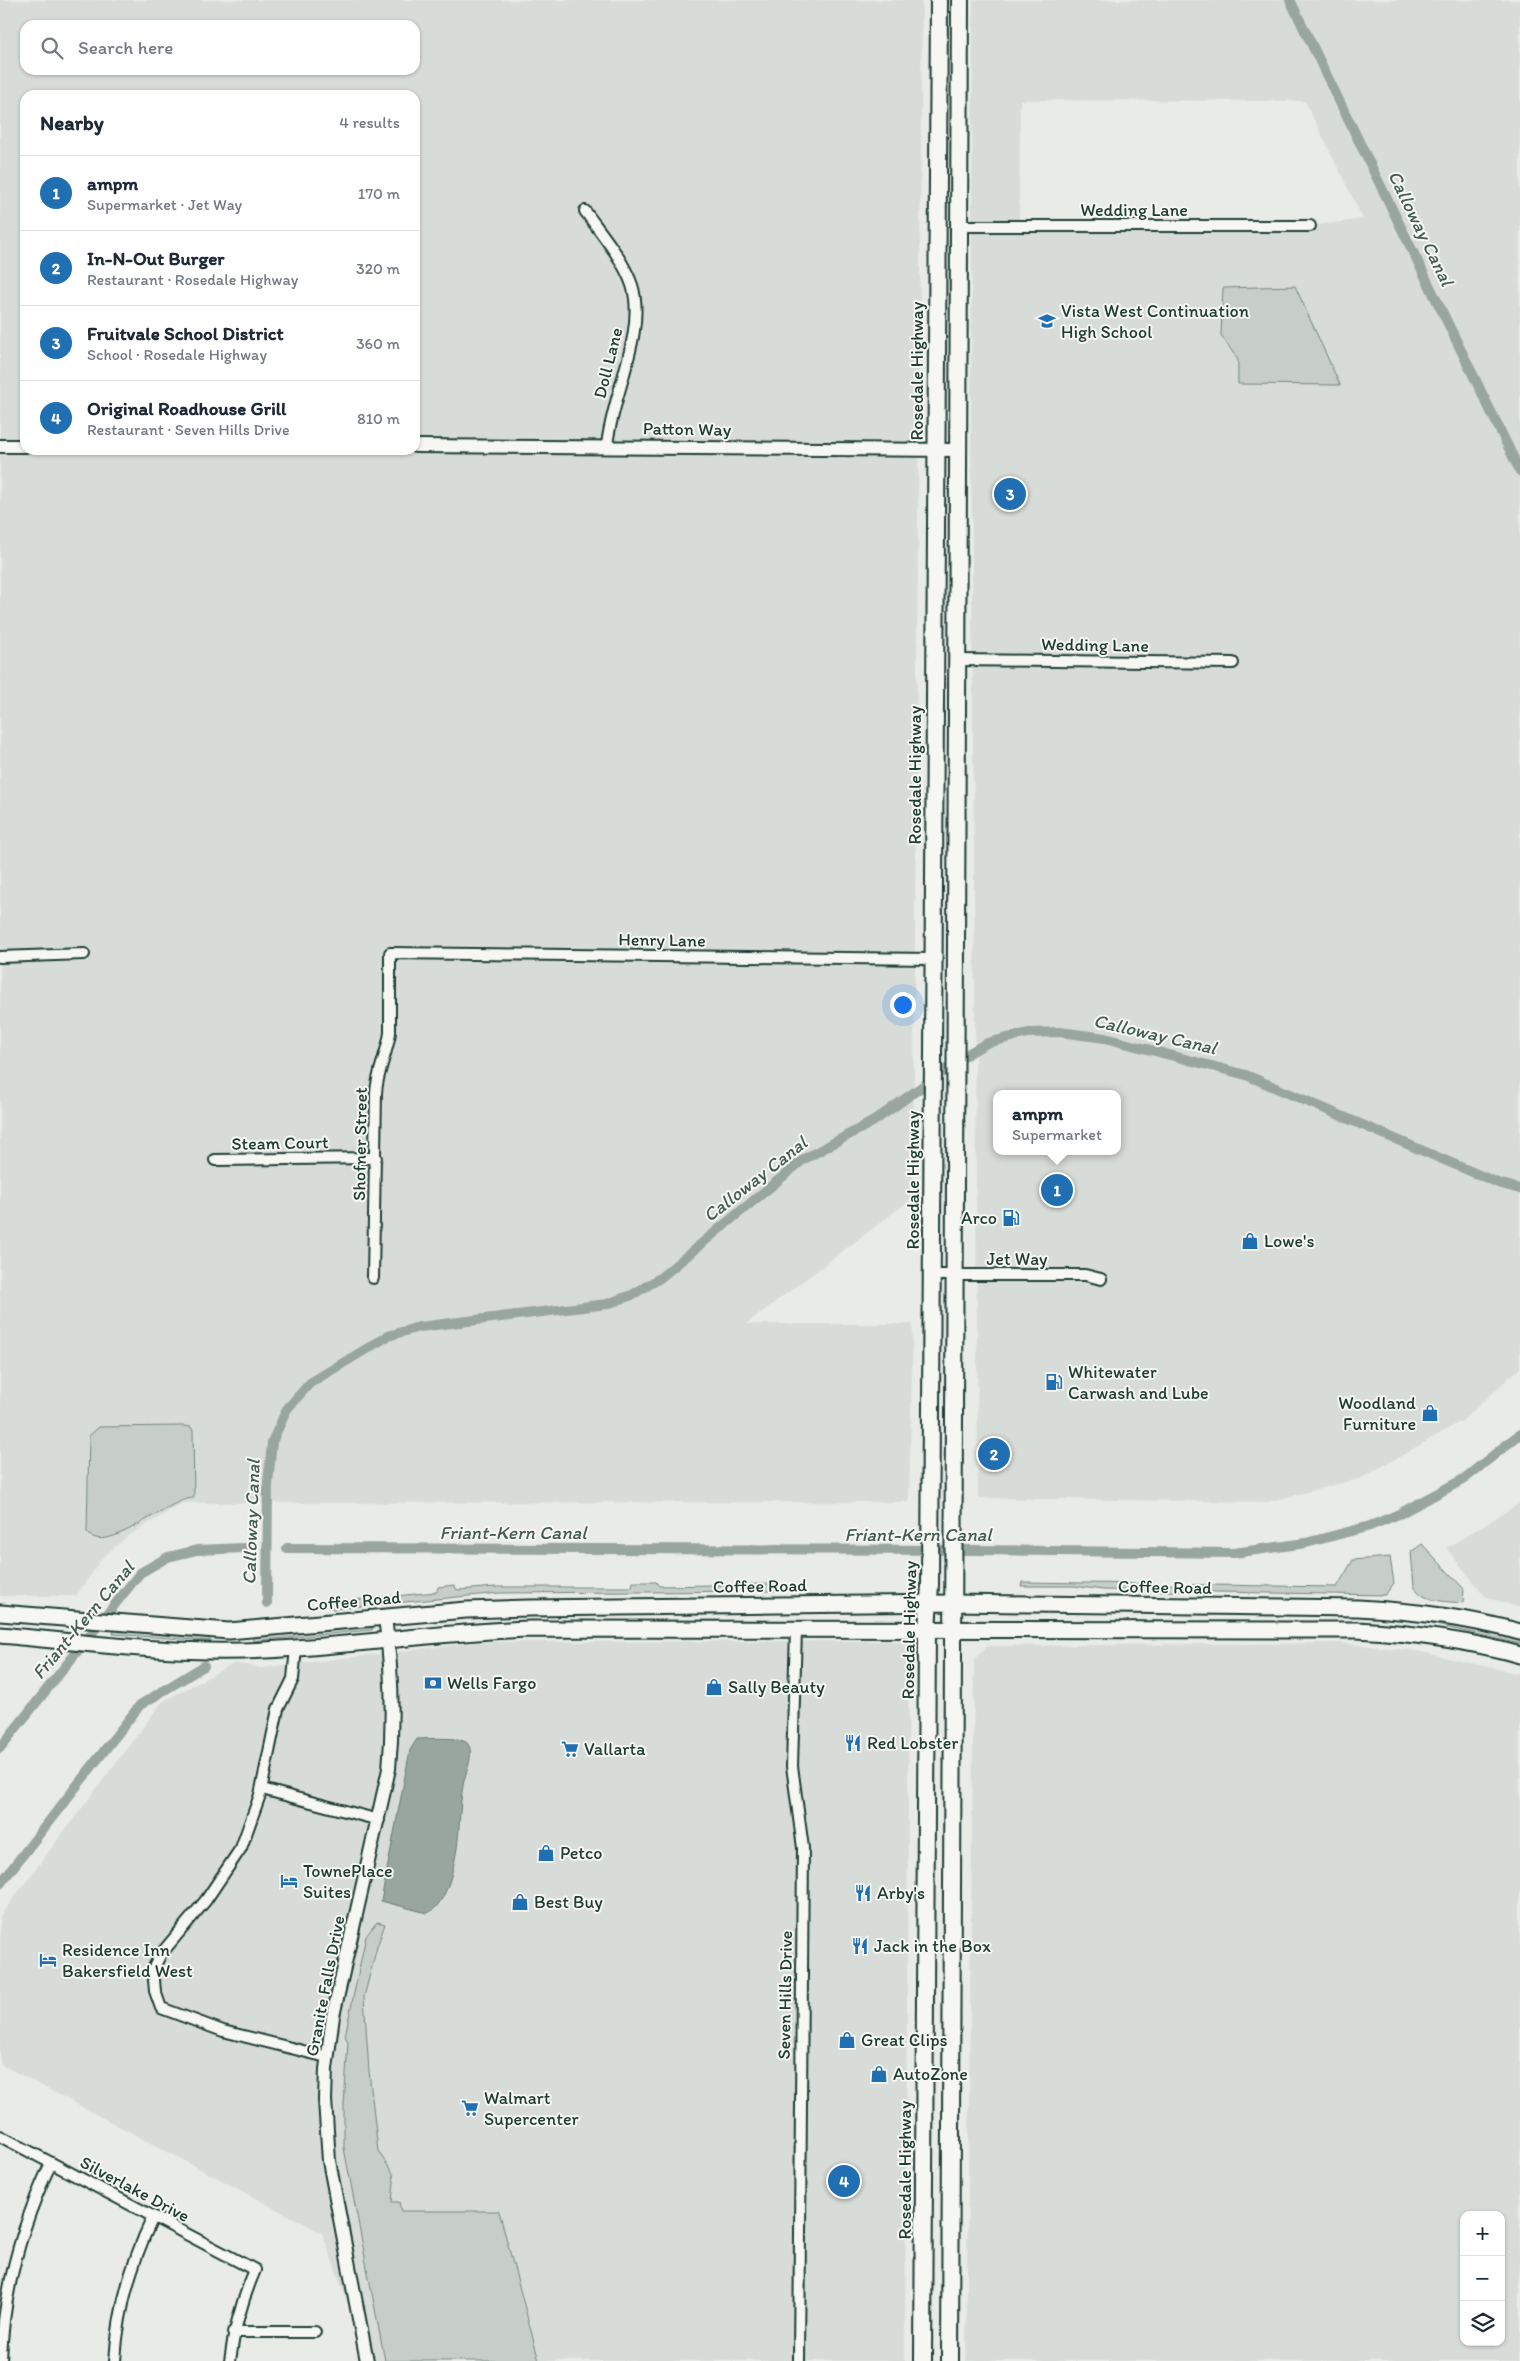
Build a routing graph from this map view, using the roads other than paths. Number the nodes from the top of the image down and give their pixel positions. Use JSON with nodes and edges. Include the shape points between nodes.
{"nodes":[{"id":1,"x":939,"y":0,"type":"edge"},
{"id":2,"x":959,"y":3,"type":"edge"},
{"id":3,"x":938,"y":97,"type":"junction"},
{"id":4,"x":585,"y":211,"type":"dead end"},
{"id":5,"x":938,"y":215,"type":"junction"},
{"id":6,"x":959,"y":226,"type":"junction"},
{"id":7,"x":1310,"y":226,"type":"dead end"},
{"id":8,"x":958,"y":334,"type":"junction"},
{"id":9,"x":0,"y":446,"type":"edge"},
{"id":10,"x":20,"y":446,"type":"edge"},
{"id":11,"x":420,"y":446,"type":"edge"},
{"id":12,"x":607,"y":446,"type":"junction"},
{"id":13,"x":937,"y":450,"type":"junction"},
{"id":14,"x":958,"y":450,"type":"junction"},
{"id":15,"x":956,"y":660,"type":"junction"},
{"id":16,"x":1233,"y":663,"type":"dead end"},
{"id":17,"x":934,"y":835,"type":"junction"},
{"id":18,"x":390,"y":953,"type":"joint"},
{"id":19,"x":84,"y":954,"type":"dead end"},
{"id":20,"x":0,"y":957,"type":"edge"},
{"id":21,"x":934,"y":959,"type":"junction"},
{"id":22,"x":956,"y":959,"type":"junction"},
{"id":23,"x":944,"y":1043,"type":"junction"},
{"id":24,"x":376,"y":1158,"type":"junction"},
{"id":25,"x":215,"y":1160,"type":"dead end"},
{"id":26,"x":932,"y":1275,"type":"junction"},
{"id":27,"x":955,"y":1275,"type":"junction"},
{"id":28,"x":373,"y":1278,"type":"dead end"},
{"id":29,"x":1102,"y":1279,"type":"dead end"},
{"id":30,"x":953,"y":1603,"type":"junction"},
{"id":31,"x":929,"y":1604,"type":"junction"},
{"id":32,"x":1,"y":1613,"type":"edge"},
{"id":33,"x":385,"y":1617,"type":"junction"},
{"id":34,"x":796,"y":1630,"type":"junction"},
{"id":35,"x":927,"y":1630,"type":"junction"},
{"id":36,"x":953,"y":1630,"type":"junction"},
{"id":37,"x":1520,"y":1632,"type":"edge"},
{"id":38,"x":0,"y":1635,"type":"edge"},
{"id":39,"x":388,"y":1639,"type":"junction"},
{"id":40,"x":296,"y":1648,"type":"junction"},
{"id":41,"x":1520,"y":1655,"type":"edge"},
{"id":42,"x":262,"y":1789,"type":"junction"},
{"id":43,"x":379,"y":1820,"type":"junction"},
{"id":44,"x":327,"y":2057,"type":"junction"},
{"id":45,"x":0,"y":2136,"type":"edge"},
{"id":46,"x":51,"y":2163,"type":"junction"},
{"id":47,"x":153,"y":2217,"type":"junction"},
{"id":48,"x":233,"y":2332,"type":"junction"},
{"id":49,"x":315,"y":2332,"type":"dead end"},
{"id":50,"x":1,"y":2361,"type":"edge"},
{"id":51,"x":115,"y":2361,"type":"edge"},
{"id":52,"x":230,"y":2361,"type":"edge"},
{"id":53,"x":367,"y":2361,"type":"edge"},
{"id":54,"x":799,"y":2361,"type":"edge"},
{"id":55,"x":924,"y":2361,"type":"edge"},
{"id":56,"x":950,"y":2361,"type":"edge"}],
"edges":[{"from":1,"to":3,"type":"main road","name":"Rosedale Highway"},
{"from":2,"to":6,"type":"main road","name":"Rosedale Highway"},
{"from":3,"to":5,"type":"main road","name":"Rosedale Highway"},
{"from":3,"to":6,"type":"main road","via":[[948,121],[948,210]]},
{"from":4,"to":12,"type":"street","name":"Doll Lane","via":[[611,246],[632,285],[635,313],[633,341],[608,428]]},
{"from":5,"to":8,"type":"main road","via":[[947,243],[947,319]]},
{"from":5,"to":13,"type":"main road","name":"Rosedale Highway"},
{"from":6,"to":7,"type":"street","name":"Wedding Lane"},
{"from":6,"to":8,"type":"main road","name":"Rosedale Highway"},
{"from":8,"to":14,"type":"main road","name":"Rosedale Highway"},
{"from":9,"to":10,"type":"street"},
{"from":11,"to":12,"type":"street","name":"Patton Way"},
{"from":12,"to":13,"type":"street","name":"Patton Way"},
{"from":13,"to":14,"type":"street","name":"Patton Way"},
{"from":13,"to":17,"type":"main road","name":"Rosedale Highway"},
{"from":14,"to":15,"type":"main road","name":"Rosedale Highway"},
{"from":15,"to":16,"type":"street","name":"Wedding Lane"},
{"from":15,"to":22,"type":"main road","name":"Rosedale Highway"},
{"from":17,"to":21,"type":"main road","name":"Rosedale Highway"},
{"from":17,"to":22,"type":"main road","via":[[943,856],[944,942]]},
{"from":18,"to":21,"type":"street","name":"Henry Lane"},
{"from":18,"to":24,"type":"street","name":"Shofner Street","via":[[390,1033],[376,1084]]},
{"from":19,"to":20,"type":"street"},
{"from":21,"to":23,"type":"main road","name":"Rosedale Highway"},
{"from":22,"to":23,"type":"main road","name":"Rosedale Highway"},
{"from":23,"to":26,"type":"main road","name":"Rosedale Highway","via":[[933,1092]]},
{"from":23,"to":27,"type":"main road","name":"Rosedale Highway","via":[[955,1083]]},
{"from":24,"to":25,"type":"street","name":"Steam Court"},
{"from":24,"to":28,"type":"street","name":"Shofner Street"},
{"from":26,"to":27,"type":"street","name":"Jet Way"},
{"from":26,"to":31,"type":"main road","name":"Rosedale Highway"},
{"from":27,"to":29,"type":"street","name":"Jet Way","via":[[1085,1275]]},
{"from":27,"to":30,"type":"main road","name":"Rosedale Highway"},
{"from":30,"to":31,"type":"main road","name":"Coffee Road"},
{"from":30,"to":36,"type":"main road","name":"Rosedale Highway"},
{"from":30,"to":37,"type":"main road","name":"Coffee Road","via":[[1367,1608],[1422,1613]]},
{"from":31,"to":33,"type":"main road","name":"Coffee Road","via":[[529,1608]]},
{"from":31,"to":35,"type":"main road","name":"Rosedale Highway"},
{"from":32,"to":33,"type":"main road","name":"Coffee Road","via":[[228,1631]]},
{"from":33,"to":39,"type":"street","name":"Granite Falls Drive"},
{"from":34,"to":35,"type":"main road"},
{"from":34,"to":39,"type":"main road","via":[[530,1629]]},
{"from":34,"to":54,"type":"street","name":"Seven Hills Drive","via":[[792,1766],[803,1848]]},
{"from":35,"to":36,"type":"main road"},
{"from":35,"to":55,"type":"main road","name":"Rosedale Highway"},
{"from":36,"to":41,"type":"main road","via":[[1357,1630],[1402,1632],[1472,1643]]},
{"from":36,"to":56,"type":"main road","name":"Rosedale Highway"},
{"from":38,"to":40,"type":"main road","via":[[171,1650]]},
{"from":39,"to":40,"type":"main road"},
{"from":39,"to":43,"type":"street","name":"Granite Falls Drive","via":[[392,1739]]},
{"from":40,"to":42,"type":"street","via":[[293,1679],[278,1709]]},
{"from":42,"to":43,"type":"street"},
{"from":42,"to":44,"type":"street","via":[[241,1848],[153,1969],[155,1991],[161,2008],[179,2016],[223,2031]]},
{"from":43,"to":44,"type":"street","name":"Granite Falls Drive","via":[[333,2016]]},
{"from":44,"to":53,"type":"street","name":"Granite Falls Drive","via":[[325,2100],[329,2161]]},
{"from":45,"to":46,"type":"street","name":"Silverlake Drive"},
{"from":46,"to":47,"type":"street","name":"Silverlake Drive"},
{"from":46,"to":50,"type":"street","via":[[32,2206],[15,2258],[4,2312]]},
{"from":47,"to":48,"type":"street","name":"Silverlake Drive","via":[[255,2270]]},
{"from":47,"to":51,"type":"street","via":[[124,2293]]},
{"from":48,"to":49,"type":"street"},
{"from":48,"to":52,"type":"street"}]}
